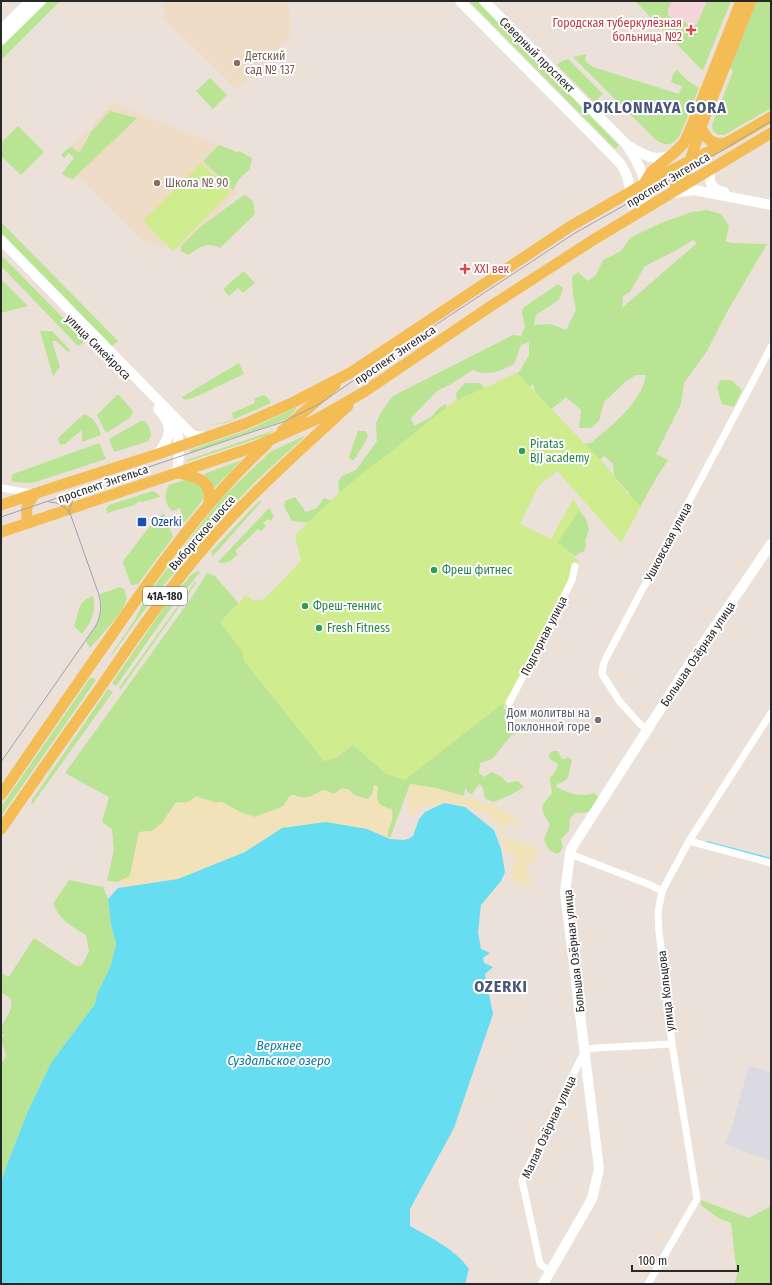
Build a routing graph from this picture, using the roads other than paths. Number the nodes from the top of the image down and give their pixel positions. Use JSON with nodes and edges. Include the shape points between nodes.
{"nodes":[{"id":1,"x":30,"y":1,"type":"edge"},
{"id":2,"x":40,"y":1,"type":"edge"},
{"id":3,"x":460,"y":1,"type":"edge"},
{"id":4,"x":484,"y":1,"type":"edge"},
{"id":5,"x":741,"y":1,"type":"edge"},
{"id":6,"x":751,"y":1,"type":"edge"},
{"id":7,"x":1,"y":30,"type":"edge"},
{"id":8,"x":1,"y":40,"type":"edge"},
{"id":9,"x":771,"y":117,"type":"edge"},
{"id":10,"x":702,"y":127,"type":"junction"},
{"id":11,"x":771,"y":133,"type":"edge"},
{"id":12,"x":730,"y":141,"type":"junction"},
{"id":13,"x":626,"y":144,"type":"junction"},
{"id":14,"x":675,"y":152,"type":"junction"},
{"id":15,"x":689,"y":162,"type":"junction"},
{"id":16,"x":711,"y":168,"type":"junction"},
{"id":17,"x":644,"y":184,"type":"junction"},
{"id":18,"x":630,"y":193,"type":"junction"},
{"id":19,"x":670,"y":194,"type":"junction"},
{"id":20,"x":771,"y":204,"type":"edge"},
{"id":21,"x":645,"y":209,"type":"junction"},
{"id":22,"x":1,"y":240,"type":"edge"},
{"id":23,"x":1,"y":249,"type":"edge"},
{"id":24,"x":771,"y":347,"type":"edge"},
{"id":25,"x":350,"y":373,"type":"junction"},
{"id":26,"x":364,"y":392,"type":"junction"},
{"id":27,"x":173,"y":416,"type":"junction"},
{"id":28,"x":205,"y":437,"type":"junction"},
{"id":29,"x":272,"y":439,"type":"junction"},
{"id":30,"x":180,"y":447,"type":"junction"},
{"id":31,"x":158,"y":454,"type":"junction"},
{"id":32,"x":177,"y":473,"type":"junction"},
{"id":33,"x":1,"y":488,"type":"edge"},
{"id":34,"x":35,"y":494,"type":"junction"},
{"id":35,"x":209,"y":504,"type":"junction"},
{"id":36,"x":1,"y":505,"type":"edge"},
{"id":37,"x":28,"y":523,"type":"junction"},
{"id":38,"x":1,"y":532,"type":"edge"},
{"id":39,"x":771,"y":544,"type":"edge"},
{"id":40,"x":574,"y":566,"type":"dead end"},
{"id":41,"x":100,"y":652,"type":"junction"},
{"id":42,"x":116,"y":664,"type":"junction"},
{"id":43,"x":509,"y":703,"type":"dead end"},
{"id":44,"x":771,"y":713,"type":"edge"},
{"id":45,"x":648,"y":730,"type":"junction"},
{"id":46,"x":1,"y":795,"type":"edge"},
{"id":47,"x":1,"y":829,"type":"edge"},
{"id":48,"x":689,"y":841,"type":"junction"},
{"id":49,"x":570,"y":854,"type":"junction"},
{"id":50,"x":771,"y":863,"type":"edge"},
{"id":51,"x":662,"y":891,"type":"junction"},
{"id":52,"x":672,"y":1044,"type":"junction"},
{"id":53,"x":584,"y":1050,"type":"junction"},
{"id":54,"x":550,"y":1272,"type":"junction"},
{"id":55,"x":543,"y":1284,"type":"edge"},
{"id":56,"x":648,"y":1284,"type":"edge"}],
"edges":[{"from":1,"to":7,"type":"street"},
{"from":2,"to":8,"type":"street"},
{"from":3,"to":18,"type":"street","name":"Северный проспект","via":[[620,163],[628,178]]},
{"from":4,"to":13,"type":"street","name":"Северный проспект"},
{"from":5,"to":14,"type":"main road","via":[[684,144]]},
{"from":6,"to":10,"type":"main road"},
{"from":9,"to":12,"type":"main road","name":"проспект Энгельса"},
{"from":10,"to":12,"type":"main road","via":[[704,134],[715,143]]},
{"from":10,"to":15,"type":"main road"},
{"from":11,"to":16,"type":"main road","name":"проспект Энгельса"},
{"from":12,"to":15,"type":"main road","name":"проспект Энгельса"},
{"from":13,"to":14,"type":"street","via":[[650,158],[668,157]]},
{"from":13,"to":17,"type":"street","name":"Северный проспект","via":[[639,165]]},
{"from":14,"to":17,"type":"main road","via":[[651,172]]},
{"from":15,"to":17,"type":"main road","name":"проспект Энгельса"},
{"from":15,"to":19,"type":"main road","via":[[683,177]]},
{"from":16,"to":19,"type":"main road","name":"проспект Энгельса"},
{"from":16,"to":20,"type":"street","via":[[710,183],[717,191]]},
{"from":17,"to":18,"type":"main road","name":"проспект Энгельса"},
{"from":17,"to":21,"type":"street","name":"Северный проспект"},
{"from":18,"to":25,"type":"main road","name":"проспект Энгельса","via":[[571,226]]},
{"from":19,"to":20,"type":"street","via":[[694,190]]},
{"from":19,"to":21,"type":"main road","name":"проспект Энгельса"},
{"from":21,"to":26,"type":"main road","name":"проспект Энгельса","via":[[491,306]]},
{"from":22,"to":27,"type":"street","name":"улица Сикейроса"},
{"from":23,"to":31,"type":"street","name":"улица Сикейроса","via":[[167,419],[168,437]]},
{"from":24,"to":45,"type":"street","name":"Ушковская улица","via":[[603,666],[602,674],[620,702]]},
{"from":25,"to":28,"type":"main road","name":"проспект Энгельса","via":[[247,423]]},
{"from":25,"to":29,"type":"main road","name":"Выборгское шоссе","number":"41А-180"},
{"from":26,"to":29,"type":"main road","name":"проспект Энгельса","via":[[318,419]]},
{"from":26,"to":42,"type":"main road","name":"Выборгское шоссе","number":"41А-180","via":[[274,474],[224,526],[172,586]]},
{"from":27,"to":28,"type":"street","name":"улица Сикейроса","via":[[190,433]]},
{"from":27,"to":30,"type":"street","name":"улица Сикейроса"},
{"from":28,"to":30,"type":"main road","name":"проспект Энгельса"},
{"from":29,"to":32,"type":"main road","name":"проспект Энгельса"},
{"from":29,"to":35,"type":"main road","name":"Выборгское шоссе","number":"41А-180"},
{"from":30,"to":31,"type":"main road","name":"проспект Энгельса"},
{"from":30,"to":32,"type":"street","name":"улица Сикейроса"},
{"from":31,"to":34,"type":"main road","name":"проспект Энгельса"},
{"from":32,"to":35,"type":"main road","via":[[204,482],[210,492]]},
{"from":32,"to":37,"type":"main road","name":"проспект Энгельса"},
{"from":33,"to":34,"type":"street"},
{"from":34,"to":36,"type":"main road","name":"проспект Энгельса"},
{"from":34,"to":37,"type":"main road","via":[[26,508]]},
{"from":35,"to":41,"type":"main road","name":"Выборгское шоссе","number":"41А-180","via":[[179,540]]},
{"from":37,"to":38,"type":"main road","name":"проспект Энгельса"},
{"from":39,"to":45,"type":"street","name":"Большая Озёрная улица"},
{"from":40,"to":43,"type":"street","name":"Подгорная улица","via":[[572,580]]},
{"from":41,"to":42,"type":"main road","via":[[104,664]]},
{"from":41,"to":46,"type":"main road","name":"Выборгское шоссе","number":"41А-180"},
{"from":42,"to":47,"type":"main road","name":"Выборгское шоссе","number":"41А-180"},
{"from":44,"to":48,"type":"street","name":"улица Кольцова"},
{"from":45,"to":49,"type":"street","name":"Большая Озёрная улица"},
{"from":48,"to":50,"type":"street"},
{"from":48,"to":51,"type":"street","name":"улица Кольцова"},
{"from":49,"to":51,"type":"street"},
{"from":49,"to":53,"type":"street","name":"Большая Озёрная улица","via":[[565,892]]},
{"from":51,"to":52,"type":"street","name":"улица Кольцова","via":[[658,912]]},
{"from":52,"to":53,"type":"street"},
{"from":52,"to":56,"type":"street","name":"улица Кольцова","via":[[697,1199]]},
{"from":53,"to":54,"type":"street","name":"Большая Озёрная улица","via":[[599,1169],[592,1199]]},
{"from":53,"to":54,"type":"street","name":"Малая Озёрная улица","via":[[522,1180],[540,1264]]},
{"from":54,"to":55,"type":"street","name":"Большая Озёрная улица"}]}
